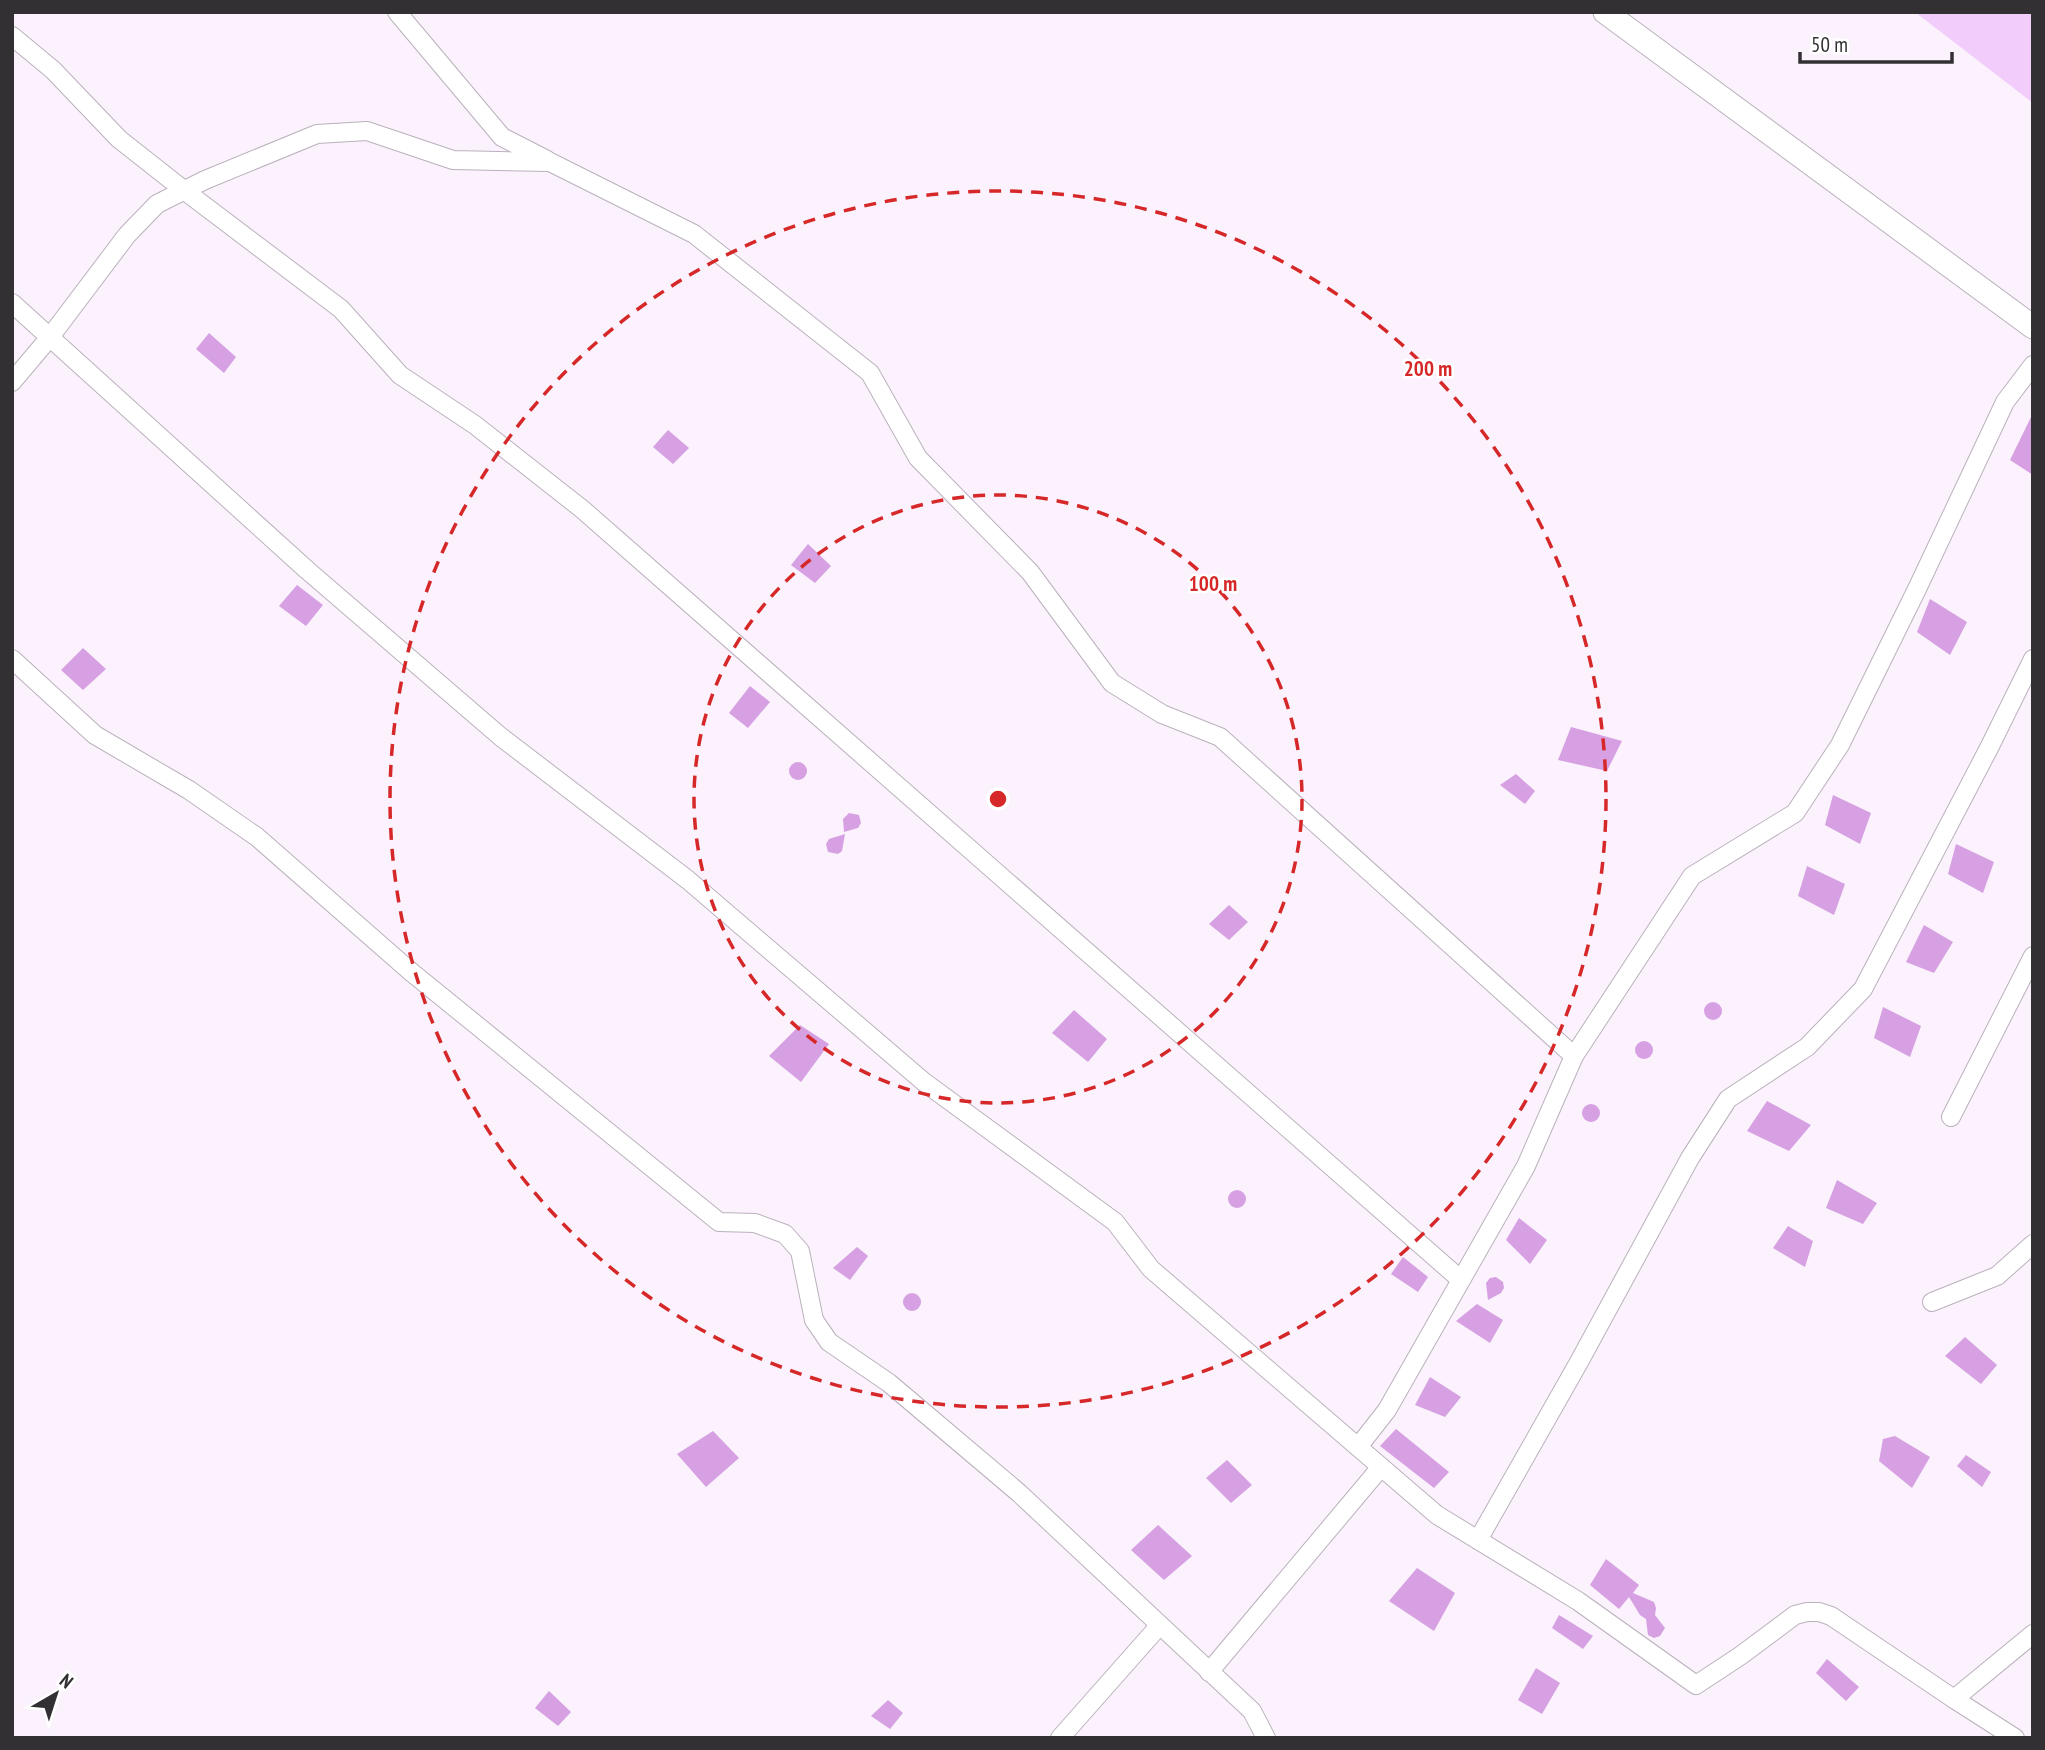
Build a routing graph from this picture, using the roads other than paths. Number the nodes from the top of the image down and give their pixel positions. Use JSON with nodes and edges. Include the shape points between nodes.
{"nodes":[{"id":1,"x":397,"y":12,"type":"edge"},
{"id":2,"x":1605,"y":12,"type":"edge"},
{"id":3,"x":12,"y":36,"type":"edge"},
{"id":4,"x":550,"y":162,"type":"junction"},
{"id":5,"x":185,"y":191,"type":"junction"},
{"id":6,"x":12,"y":303,"type":"edge"},
{"id":7,"x":2033,"y":327,"type":"edge"},
{"id":8,"x":50,"y":337,"type":"junction"},
{"id":9,"x":2033,"y":365,"type":"edge"},
{"id":10,"x":12,"y":382,"type":"edge"},
{"id":11,"x":12,"y":659,"type":"edge"},
{"id":12,"x":2033,"y":659,"type":"edge"},
{"id":13,"x":2033,"y":956,"type":"edge"},
{"id":14,"x":1574,"y":1056,"type":"junction"},
{"id":15,"x":1951,"y":1117,"type":"dead end"},
{"id":16,"x":2033,"y":1244,"type":"edge"},
{"id":17,"x":1461,"y":1280,"type":"junction"},
{"id":18,"x":1931,"y":1302,"type":"dead end"},
{"id":19,"x":1358,"y":1447,"type":"junction"},
{"id":20,"x":1381,"y":1467,"type":"junction"},
{"id":21,"x":1478,"y":1540,"type":"junction"},
{"id":22,"x":1159,"y":1626,"type":"junction"},
{"id":23,"x":2033,"y":1634,"type":"edge"},
{"id":24,"x":1209,"y":1672,"type":"junction"},
{"id":25,"x":1954,"y":1699,"type":"junction"},
{"id":26,"x":1060,"y":1738,"type":"edge"},
{"id":27,"x":1266,"y":1738,"type":"edge"},
{"id":28,"x":2015,"y":1738,"type":"edge"}],
"edges":[{"from":1,"to":4,"type":"street","via":[[502,137]]},
{"from":2,"to":7,"type":"street"},
{"from":3,"to":5,"type":"street","via":[[53,70],[119,139]]},
{"from":4,"to":5,"type":"street","via":[[453,160],[368,131],[317,134]]},
{"from":4,"to":14,"type":"street","via":[[694,234],[870,373],[918,458],[1030,572],[1112,683],[1162,714],[1220,737]]},
{"from":5,"to":8,"type":"street","via":[[157,204],[127,235]]},
{"from":5,"to":17,"type":"street","via":[[341,309],[400,375],[475,425],[582,509]]},
{"from":6,"to":8,"type":"street"},
{"from":8,"to":10,"type":"street"},
{"from":8,"to":19,"type":"street","via":[[500,737],[688,880],[924,1082],[1115,1222],[1150,1269]]},
{"from":9,"to":14,"type":"street","via":[[2005,402],[1840,745],[1796,813],[1692,876]]},
{"from":11,"to":22,"type":"street","via":[[95,735],[189,790],[257,837],[410,971],[719,1222],[755,1223],[785,1234],[800,1251],[814,1320],[829,1342],[889,1383],[1019,1493]]},
{"from":12,"to":21,"type":"street","via":[[1863,989],[1807,1047],[1728,1099],[1690,1158]]},
{"from":13,"to":15,"type":"street"},
{"from":14,"to":17,"type":"street","via":[[1526,1166]]},
{"from":16,"to":18,"type":"street","via":[[1997,1276]]},
{"from":17,"to":19,"type":"street","via":[[1387,1410]]},
{"from":19,"to":20,"type":"street"},
{"from":20,"to":21,"type":"street","via":[[1437,1515]]},
{"from":20,"to":24,"type":"street"},
{"from":21,"to":25,"type":"street","via":[[1578,1601],[1696,1685],[1795,1615],[1819,1612]]},
{"from":22,"to":24,"type":"street"},
{"from":22,"to":26,"type":"street"},
{"from":23,"to":25,"type":"street"},
{"from":24,"to":27,"type":"street","via":[[1252,1711]]},
{"from":25,"to":28,"type":"street"}]}
